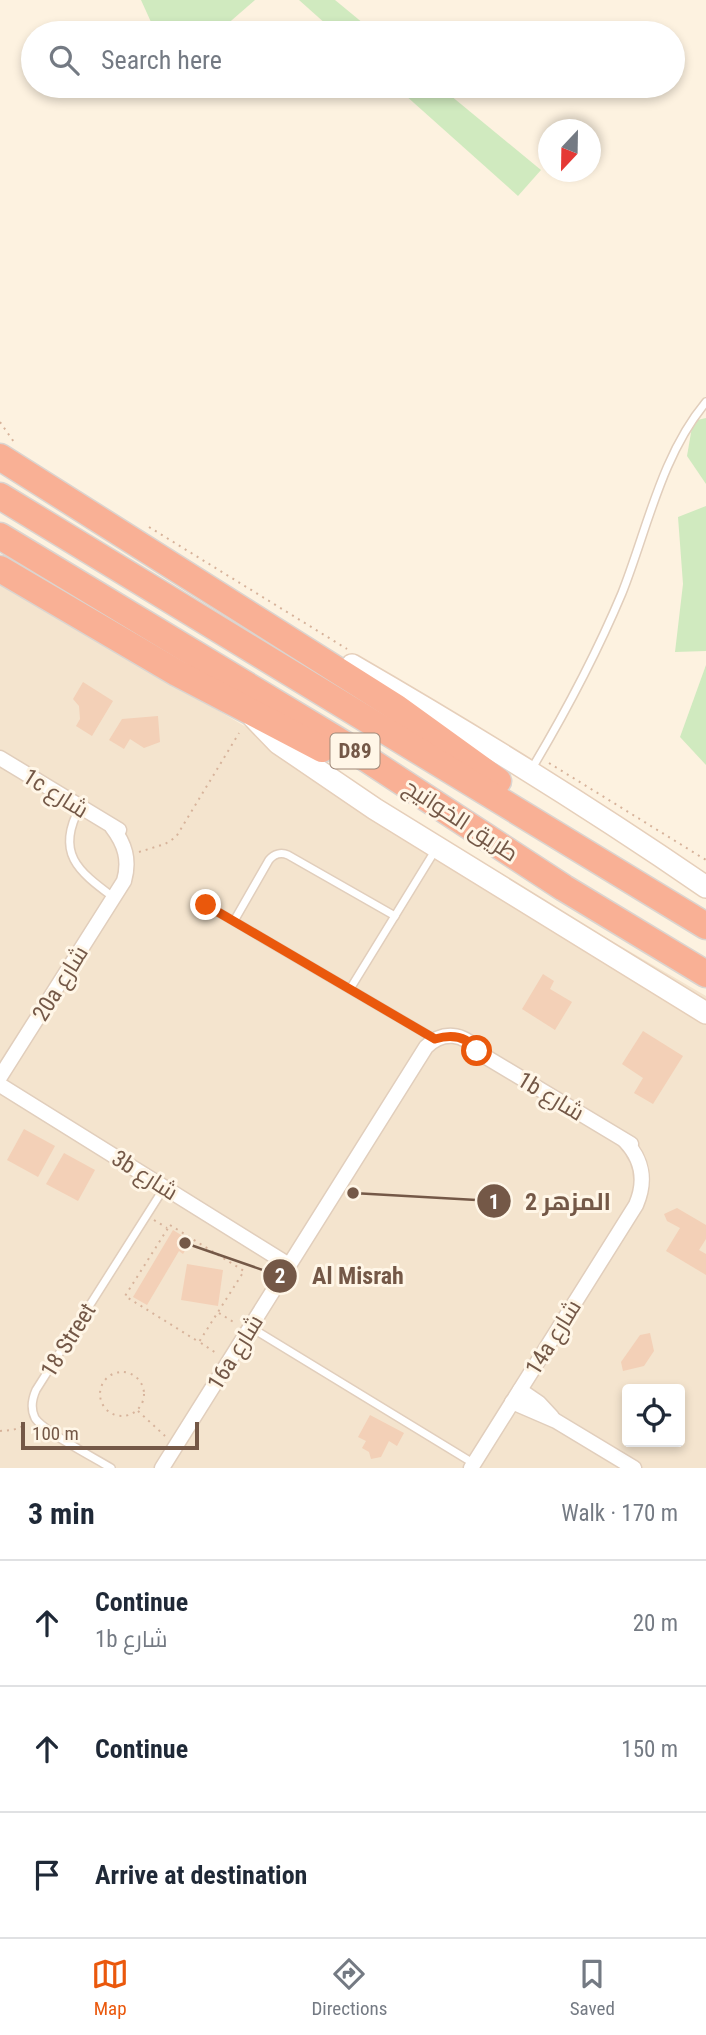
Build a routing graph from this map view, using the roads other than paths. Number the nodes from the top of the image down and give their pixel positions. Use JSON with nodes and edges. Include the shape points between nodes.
{"nodes":[{"id":1,"x":706,"y":402,"type":"edge"},
{"id":2,"x":9,"y":452,"type":"edge"},
{"id":3,"x":0,"y":496,"type":"edge"},
{"id":4,"x":0,"y":537,"type":"edge"},
{"id":5,"x":0,"y":569,"type":"edge"},
{"id":6,"x":233,"y":603,"type":"junction"},
{"id":7,"x":245,"y":723,"type":"junction"},
{"id":8,"x":0,"y":758,"type":"edge"},
{"id":9,"x":535,"y":764,"type":"junction"},
{"id":10,"x":417,"y":791,"type":"junction"},
{"id":11,"x":79,"y":807,"type":"junction"},
{"id":12,"x":522,"y":813,"type":"junction"},
{"id":13,"x":437,"y":848,"type":"junction"},
{"id":14,"x":130,"y":855,"type":"joint"},
{"id":15,"x":706,"y":887,"type":"edge"},
{"id":16,"x":117,"y":893,"type":"junction"},
{"id":17,"x":206,"y":905,"type":"dead end"},
{"id":18,"x":395,"y":916,"type":"junction"},
{"id":19,"x":234,"y":921,"type":"junction"},
{"id":20,"x":706,"y":926,"type":"edge"},
{"id":21,"x":706,"y":974,"type":"edge"},
{"id":22,"x":350,"y":989,"type":"junction"},
{"id":23,"x":706,"y":1013,"type":"edge"},
{"id":24,"x":443,"y":1039,"type":"junction"},
{"id":25,"x":0,"y":1077,"type":"edge"},
{"id":26,"x":0,"y":1085,"type":"edge"},
{"id":27,"x":646,"y":1167,"type":"joint"},
{"id":28,"x":165,"y":1188,"type":"junction"},
{"id":29,"x":289,"y":1265,"type":"junction"},
{"id":30,"x":249,"y":1329,"type":"junction"},
{"id":31,"x":516,"y":1396,"type":"junction"},
{"id":32,"x":472,"y":1466,"type":"edge"},
{"id":33,"x":111,"y":1468,"type":"edge"},
{"id":34,"x":162,"y":1468,"type":"edge"},
{"id":35,"x":634,"y":1468,"type":"edge"}],
"edges":[{"from":1,"to":9,"type":"lane","via":[[668,468],[596,652]]},
{"from":2,"to":6,"type":"highway"},
{"from":3,"to":12,"type":"highway","name":"طريق الخوانيج","number":"D89"},
{"from":4,"to":10,"type":"highway","name":"طريق الخوانيج","number":"D89"},
{"from":5,"to":7,"type":"highway"},
{"from":6,"to":9,"type":"street","via":[[262,613],[413,701]]},
{"from":6,"to":12,"type":"highway","via":[[490,773]]},
{"from":7,"to":10,"type":"highway"},
{"from":7,"to":13,"type":"street","via":[[259,725],[346,790]]},
{"from":8,"to":11,"type":"street","name":"1c شارع"},
{"from":9,"to":15,"type":"street"},
{"from":10,"to":21,"type":"highway","name":"طريق الخوانيج","number":"D89"},
{"from":11,"to":14,"type":"street","name":"1c شارع","via":[[129,840]]},
{"from":11,"to":16,"type":"lane","via":[[69,833],[76,866]]},
{"from":12,"to":20,"type":"highway","name":"طريق الخوانيج","number":"D89"},
{"from":13,"to":18,"type":"lane"},
{"from":13,"to":23,"type":"street"},
{"from":14,"to":16,"type":"street","name":"20a شارع"},
{"from":16,"to":25,"type":"street","name":"20a شارع"},
{"from":17,"to":19,"type":"lane"},
{"from":18,"to":19,"type":"lane","via":[[281,853],[269,860]]},
{"from":18,"to":22,"type":"lane"},
{"from":19,"to":22,"type":"lane"},
{"from":22,"to":24,"type":"lane"},
{"from":24,"to":27,"type":"street","name":"1b شارع","via":[[477,1051],[625,1141]]},
{"from":24,"to":29,"type":"street","name":"16a شارع","via":[[425,1047]]},
{"from":26,"to":28,"type":"street","name":"3b شارع"},
{"from":27,"to":31,"type":"street","name":"14a شارع","via":[[652,1177],[649,1190]]},
{"from":28,"to":29,"type":"street","name":"3b شارع"},
{"from":28,"to":33,"type":"lane","name":"18 Street","via":[[36,1391],[32,1406],[42,1426]]},
{"from":29,"to":30,"type":"street","name":"16a شارع"},
{"from":30,"to":32,"type":"lane"},
{"from":30,"to":34,"type":"street","name":"16a شارع"},
{"from":31,"to":32,"type":"street","name":"14a شارع"},
{"from":31,"to":35,"type":"street"}]}
